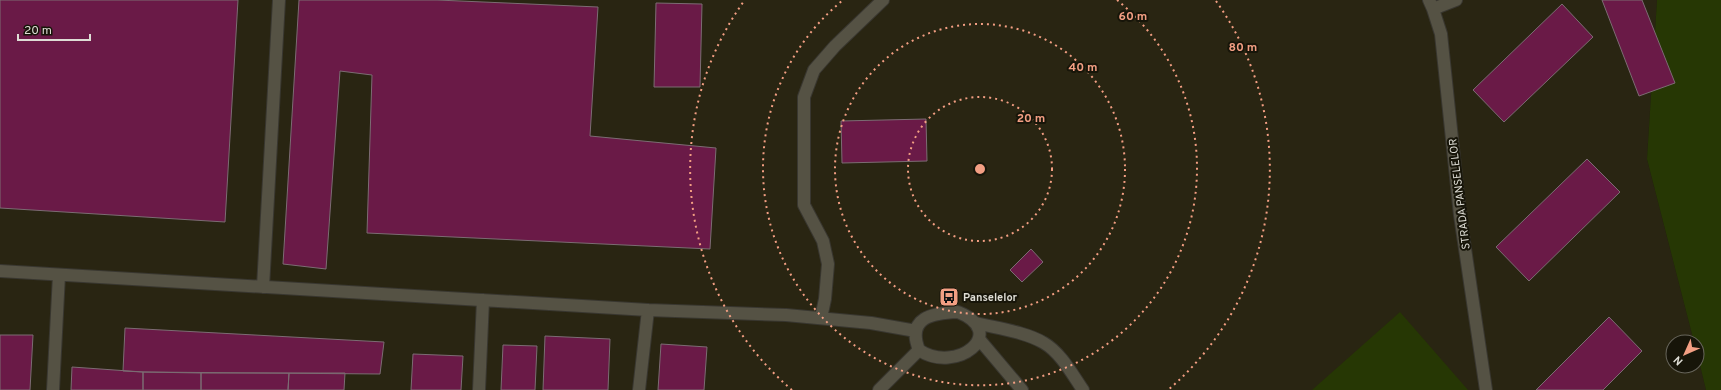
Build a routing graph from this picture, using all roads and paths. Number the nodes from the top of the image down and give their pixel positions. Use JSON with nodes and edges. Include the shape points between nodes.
{"nodes":[{"id":1,"x":279,"y":0,"type":"edge"},
{"id":2,"x":883,"y":0,"type":"edge"},
{"id":3,"x":1456,"y":0,"type":"edge"},
{"id":4,"x":1431,"y":4,"type":"edge"},
{"id":5,"x":0,"y":271,"type":"edge"},
{"id":6,"x":59,"y":274,"type":"junction"},
{"id":7,"x":263,"y":287,"type":"junction"},
{"id":8,"x":483,"y":300,"type":"junction"},
{"id":9,"x":648,"y":310,"type":"junction"},
{"id":10,"x":822,"y":318,"type":"junction"},
{"id":11,"x":976,"y":323,"type":"junction"},
{"id":12,"x":916,"y":331,"type":"junction"},
{"id":13,"x":980,"y":339,"type":"junction"},
{"id":14,"x":919,"y":350,"type":"junction"},
{"id":15,"x":53,"y":390,"type":"edge"},
{"id":16,"x":479,"y":390,"type":"edge"},
{"id":17,"x":639,"y":390,"type":"edge"},
{"id":18,"x":879,"y":390,"type":"edge"},
{"id":19,"x":1022,"y":390,"type":"edge"},
{"id":20,"x":1083,"y":390,"type":"edge"},
{"id":21,"x":1486,"y":390,"type":"edge"}],
"edges":[{"from":1,"to":7,"type":"street"},
{"from":2,"to":10,"type":"street","via":[[814,70],[804,97],[804,205],[823,241],[828,264]]},
{"from":3,"to":4,"type":"street"},
{"from":4,"to":21,"type":"street","name":"STRADA PANSELELOR","via":[[1442,34],[1460,215]]},
{"from":5,"to":6,"type":"street"},
{"from":6,"to":7,"type":"street"},
{"from":6,"to":15,"type":"street"},
{"from":7,"to":8,"type":"street"},
{"from":8,"to":9,"type":"street"},
{"from":8,"to":16,"type":"street"},
{"from":9,"to":10,"type":"street"},
{"from":9,"to":17,"type":"street"},
{"from":10,"to":12,"type":"street","via":[[882,324]]},
{"from":11,"to":12,"type":"street","via":[[958,312],[931,315],[922,321]]},
{"from":11,"to":13,"type":"street"},
{"from":11,"to":20,"type":"street","via":[[1028,336],[1044,343],[1060,357]]},
{"from":12,"to":14,"type":"street","via":[[915,340]]},
{"from":13,"to":14,"type":"street","via":[[967,351],[950,358],[932,356]]},
{"from":13,"to":19,"type":"street"},
{"from":14,"to":18,"type":"street"}]}
